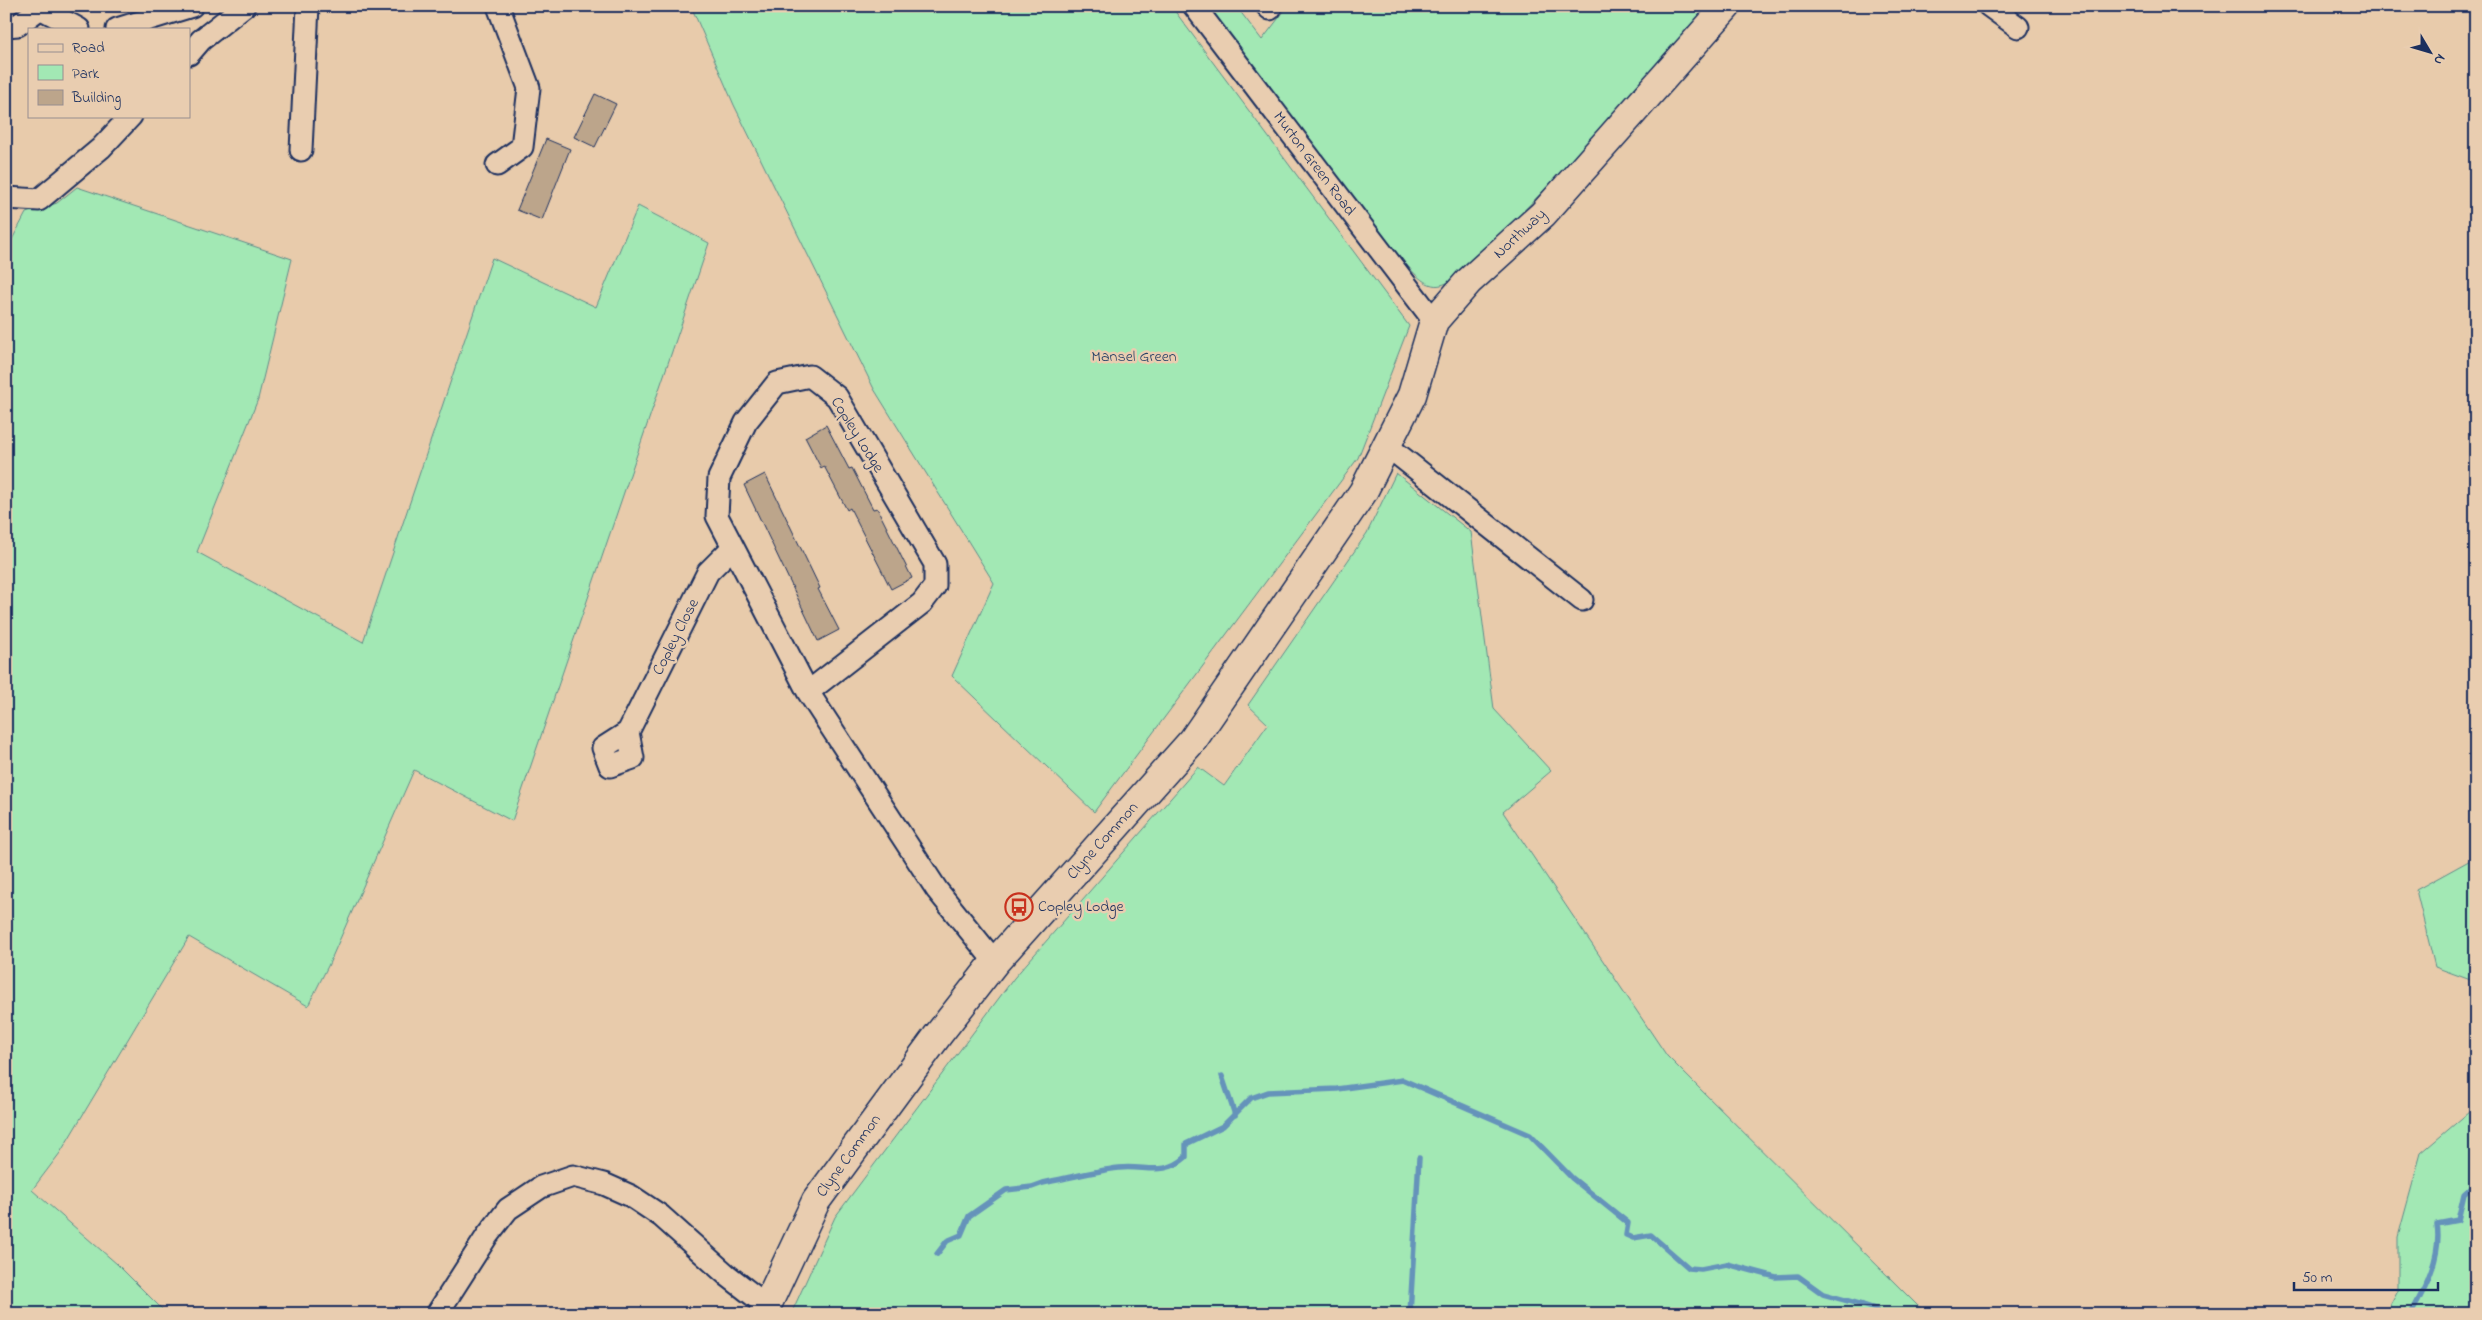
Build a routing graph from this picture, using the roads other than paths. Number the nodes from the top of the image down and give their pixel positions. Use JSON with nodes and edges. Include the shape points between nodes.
{"nodes":[{"id":1,"x":192,"y":6,"type":"edge"},
{"id":2,"x":244,"y":6,"type":"edge"},
{"id":3,"x":308,"y":6,"type":"edge"},
{"id":4,"x":498,"y":6,"type":"edge"},
{"id":5,"x":1194,"y":6,"type":"edge"},
{"id":6,"x":1727,"y":6,"type":"edge"},
{"id":7,"x":1989,"y":6,"type":"edge"},
{"id":8,"x":42,"y":7,"type":"edge"},
{"id":9,"x":6,"y":26,"type":"edge"},
{"id":10,"x":2018,"y":27,"type":"dead end"},
{"id":11,"x":77,"y":28,"type":"edge"},
{"id":12,"x":120,"y":28,"type":"edge"},
{"id":13,"x":190,"y":53,"type":"edge"},
{"id":14,"x":129,"y":118,"type":"edge"},
{"id":15,"x":301,"y":150,"type":"dead end"},
{"id":16,"x":497,"y":165,"type":"dead end"},
{"id":17,"x":6,"y":198,"type":"edge"},
{"id":18,"x":1434,"y":321,"type":"junction"},
{"id":19,"x":1386,"y":445,"type":"junction"},
{"id":20,"x":1363,"y":492,"type":"joint"},
{"id":21,"x":732,"y":548,"type":"junction"},
{"id":22,"x":1582,"y":600,"type":"dead end"},
{"id":23,"x":808,"y":692,"type":"junction"},
{"id":24,"x":628,"y":732,"type":"dead end"},
{"id":25,"x":995,"y":962,"type":"junction"},
{"id":26,"x":765,"y":1310,"type":"edge"},
{"id":27,"x":437,"y":1314,"type":"edge"}],
"edges":[{"from":1,"to":12,"type":"street"},
{"from":2,"to":13,"type":"street"},
{"from":3,"to":15,"type":"street"},
{"from":4,"to":16,"type":"street","via":[[529,88],[522,147]]},
{"from":5,"to":18,"type":"street","name":"Murton Green Road"},
{"from":6,"to":18,"type":"main road","name":"Northway","via":[[1543,214],[1468,282]]},
{"from":7,"to":10,"type":"street"},
{"from":8,"to":9,"type":"street","via":[[18,25]]},
{"from":8,"to":11,"type":"street"},
{"from":14,"to":17,"type":"street","via":[[101,148],[39,200]]},
{"from":18,"to":19,"type":"main road","name":"Northway","via":[[1412,395]]},
{"from":19,"to":20,"type":"main road","name":"Northway"},
{"from":19,"to":22,"type":"street"},
{"from":20,"to":25,"type":"main road","name":"Clyne Common","via":[[1193,740]]},
{"from":21,"to":23,"type":"street","name":"Copley Lodge"},
{"from":21,"to":23,"type":"street","name":"Copley Lodge","via":[[717,516],[719,478],[746,422],[777,383],[810,376],[837,397],[935,564],[935,586],[922,603]]},
{"from":21,"to":24,"type":"street","name":"Copley Close","via":[[708,572]]},
{"from":23,"to":25,"type":"street","name":"Copley Lodge","via":[[936,890]]},
{"from":25,"to":26,"type":"main road","name":"Clyne Common","via":[[816,1201]]},
{"from":26,"to":27,"type":"street","via":[[661,1216],[631,1196],[604,1184],[573,1176],[541,1187],[508,1209]]}]}
